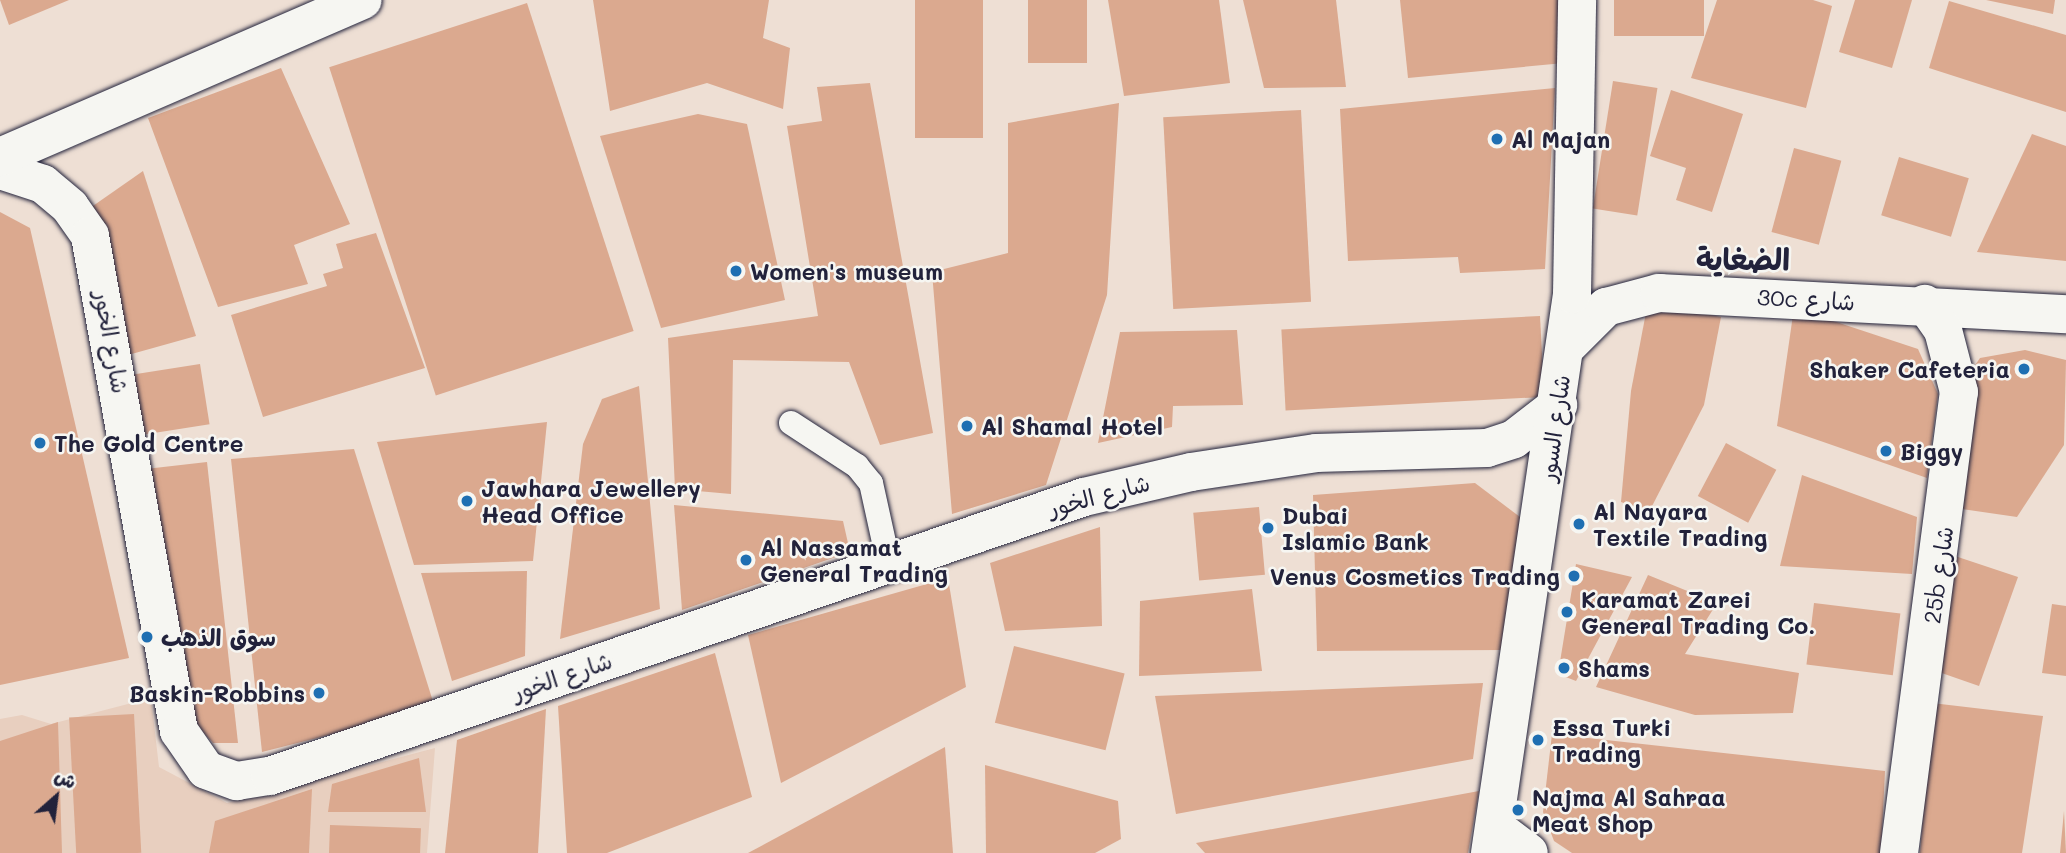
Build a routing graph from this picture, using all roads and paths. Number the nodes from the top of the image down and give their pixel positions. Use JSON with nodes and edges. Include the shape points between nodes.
{"nodes":[{"id":1,"x":363,"y":0,"type":"edge"},
{"id":2,"x":1577,"y":0,"type":"edge"},
{"id":3,"x":0,"y":157,"type":"edge"},
{"id":4,"x":0,"y":170,"type":"edge"},
{"id":5,"x":1925,"y":304,"type":"junction"},
{"id":6,"x":2066,"y":314,"type":"edge"},
{"id":7,"x":1566,"y":347,"type":"junction"},
{"id":8,"x":1558,"y":405,"type":"junction"},
{"id":9,"x":791,"y":422,"type":"dead end"},
{"id":10,"x":889,"y":565,"type":"junction"},
{"id":11,"x":1493,"y":841,"type":"edge"},
{"id":12,"x":1529,"y":853,"type":"edge"},
{"id":13,"x":1899,"y":853,"type":"edge"}],
"edges":[{"from":1,"to":3,"type":"street"},
{"from":2,"to":7,"type":"street","name":"شارع السور"},
{"from":4,"to":10,"type":"street","name":"شارع الخور","via":[[43,184],[70,207],[90,236],[179,731],[197,762],[221,778],[270,776]]},
{"from":5,"to":6,"type":"street","name":"30c شارع"},
{"from":5,"to":7,"type":"street","name":"30c شارع","via":[[1632,296],[1583,324]]},
{"from":5,"to":13,"type":"street","name":"25b شارع","via":[[1943,330],[1959,392]]},
{"from":7,"to":8,"type":"street","name":"شارع السور"},
{"from":8,"to":10,"type":"street","name":"شارع الخور","via":[[1514,439],[1486,448],[1316,453],[1191,472],[1084,497]]},
{"from":8,"to":11,"type":"street","name":"شارع السور"},
{"from":9,"to":10,"type":"lane","via":[[857,466],[871,483]]},
{"from":11,"to":12,"type":"street"}]}
